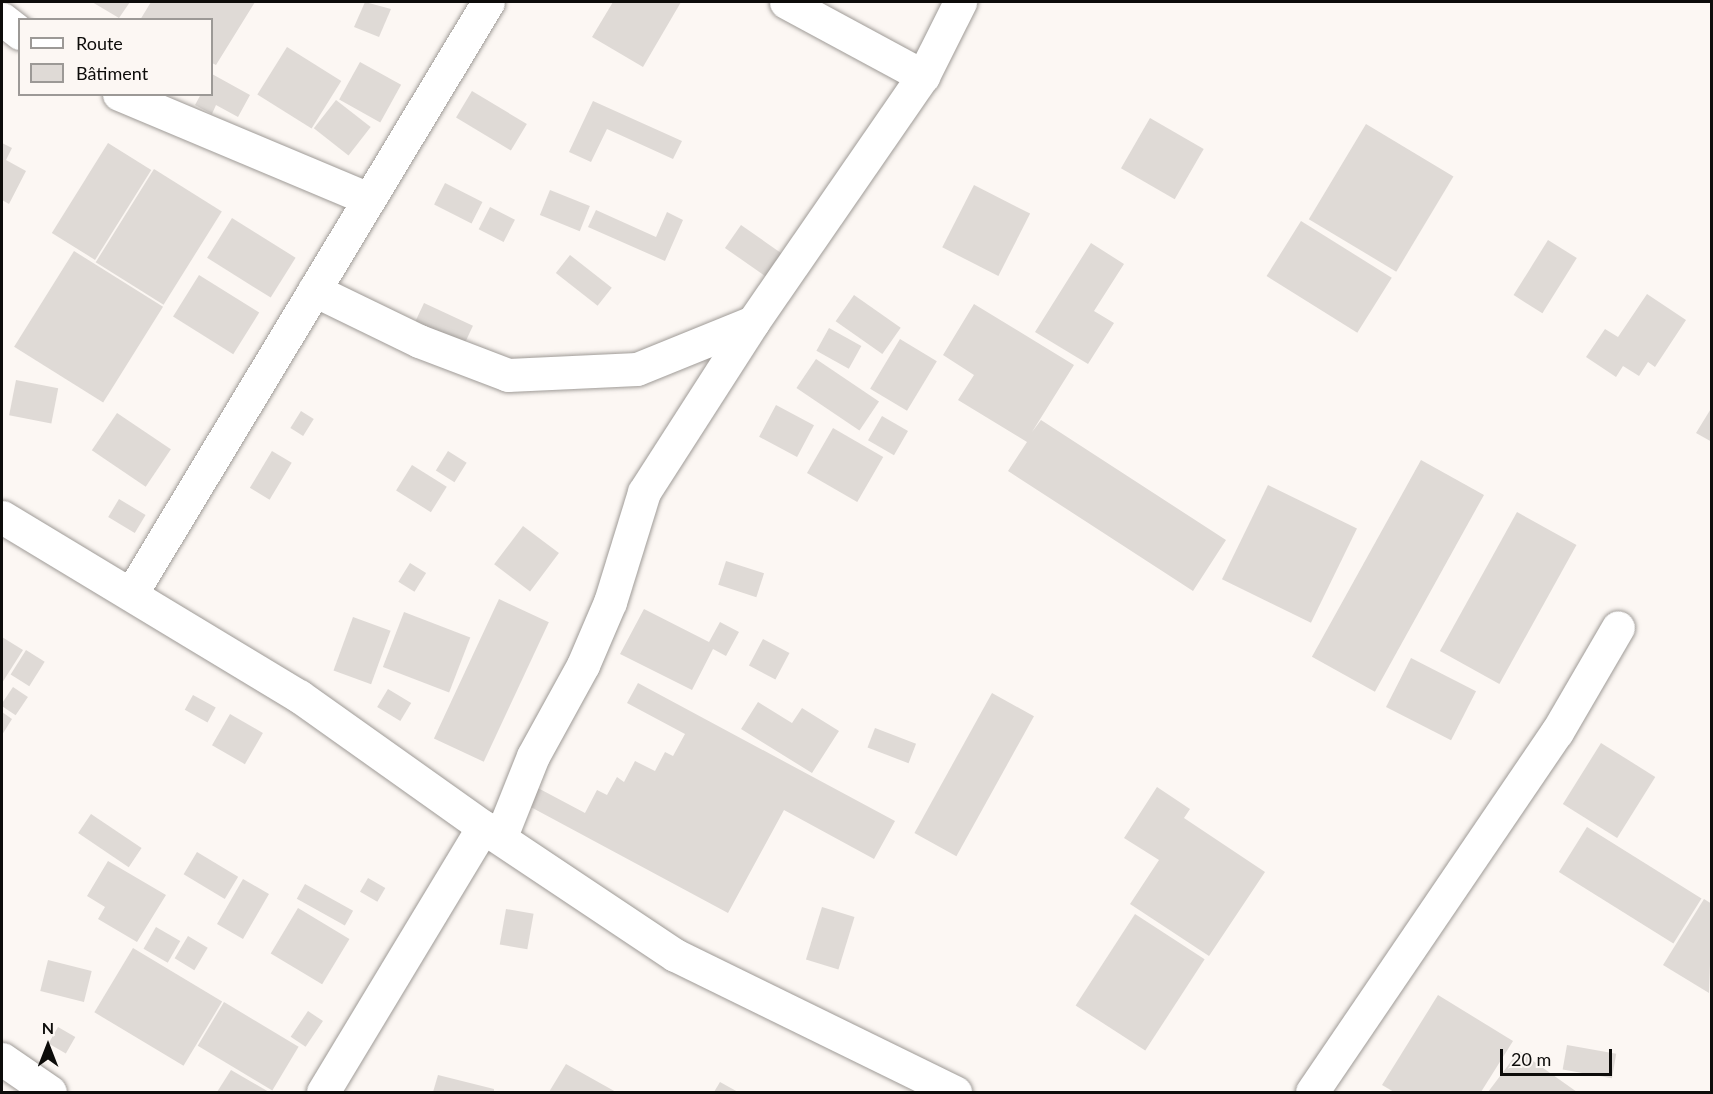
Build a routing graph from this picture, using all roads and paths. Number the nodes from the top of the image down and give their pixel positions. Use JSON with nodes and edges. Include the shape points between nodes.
{"nodes":[{"id":1,"x":488,"y":2,"type":"edge"},
{"id":2,"x":786,"y":2,"type":"edge"},
{"id":3,"x":960,"y":2,"type":"edge"},
{"id":4,"x":2,"y":19,"type":"edge"},
{"id":5,"x":18,"y":31,"type":"edge"},
{"id":6,"x":923,"y":76,"type":"junction"},
{"id":7,"x":124,"y":96,"type":"edge"},
{"id":8,"x":369,"y":199,"type":"junction"},
{"id":9,"x":314,"y":290,"type":"junction"},
{"id":10,"x":753,"y":322,"type":"junction"},
{"id":11,"x":2,"y":517,"type":"edge"},
{"id":12,"x":131,"y":594,"type":"junction"},
{"id":13,"x":1618,"y":627,"type":"dead end"},
{"id":14,"x":492,"y":832,"type":"junction"},
{"id":15,"x":2,"y":1059,"type":"edge"},
{"id":16,"x":50,"y":1092,"type":"edge"},
{"id":17,"x":323,"y":1092,"type":"edge"},
{"id":18,"x":955,"y":1092,"type":"edge"},
{"id":19,"x":1312,"y":1092,"type":"edge"}],
"edges":[{"from":1,"to":8,"type":"street"},
{"from":2,"to":6,"type":"street"},
{"from":3,"to":6,"type":"street"},
{"from":4,"to":5,"type":"street"},
{"from":6,"to":10,"type":"street"},
{"from":7,"to":8,"type":"street"},
{"from":8,"to":9,"type":"street"},
{"from":9,"to":10,"type":"street","via":[[419,340],[508,375],[637,369]]},
{"from":9,"to":12,"type":"street"},
{"from":10,"to":14,"type":"street","via":[[644,492],[610,602],[583,665]]},
{"from":11,"to":12,"type":"street"},
{"from":12,"to":14,"type":"street","via":[[299,696]]},
{"from":13,"to":19,"type":"street","via":[[1557,732]]},
{"from":14,"to":17,"type":"street"},
{"from":14,"to":18,"type":"street","via":[[675,955]]},
{"from":15,"to":16,"type":"street"}]}
